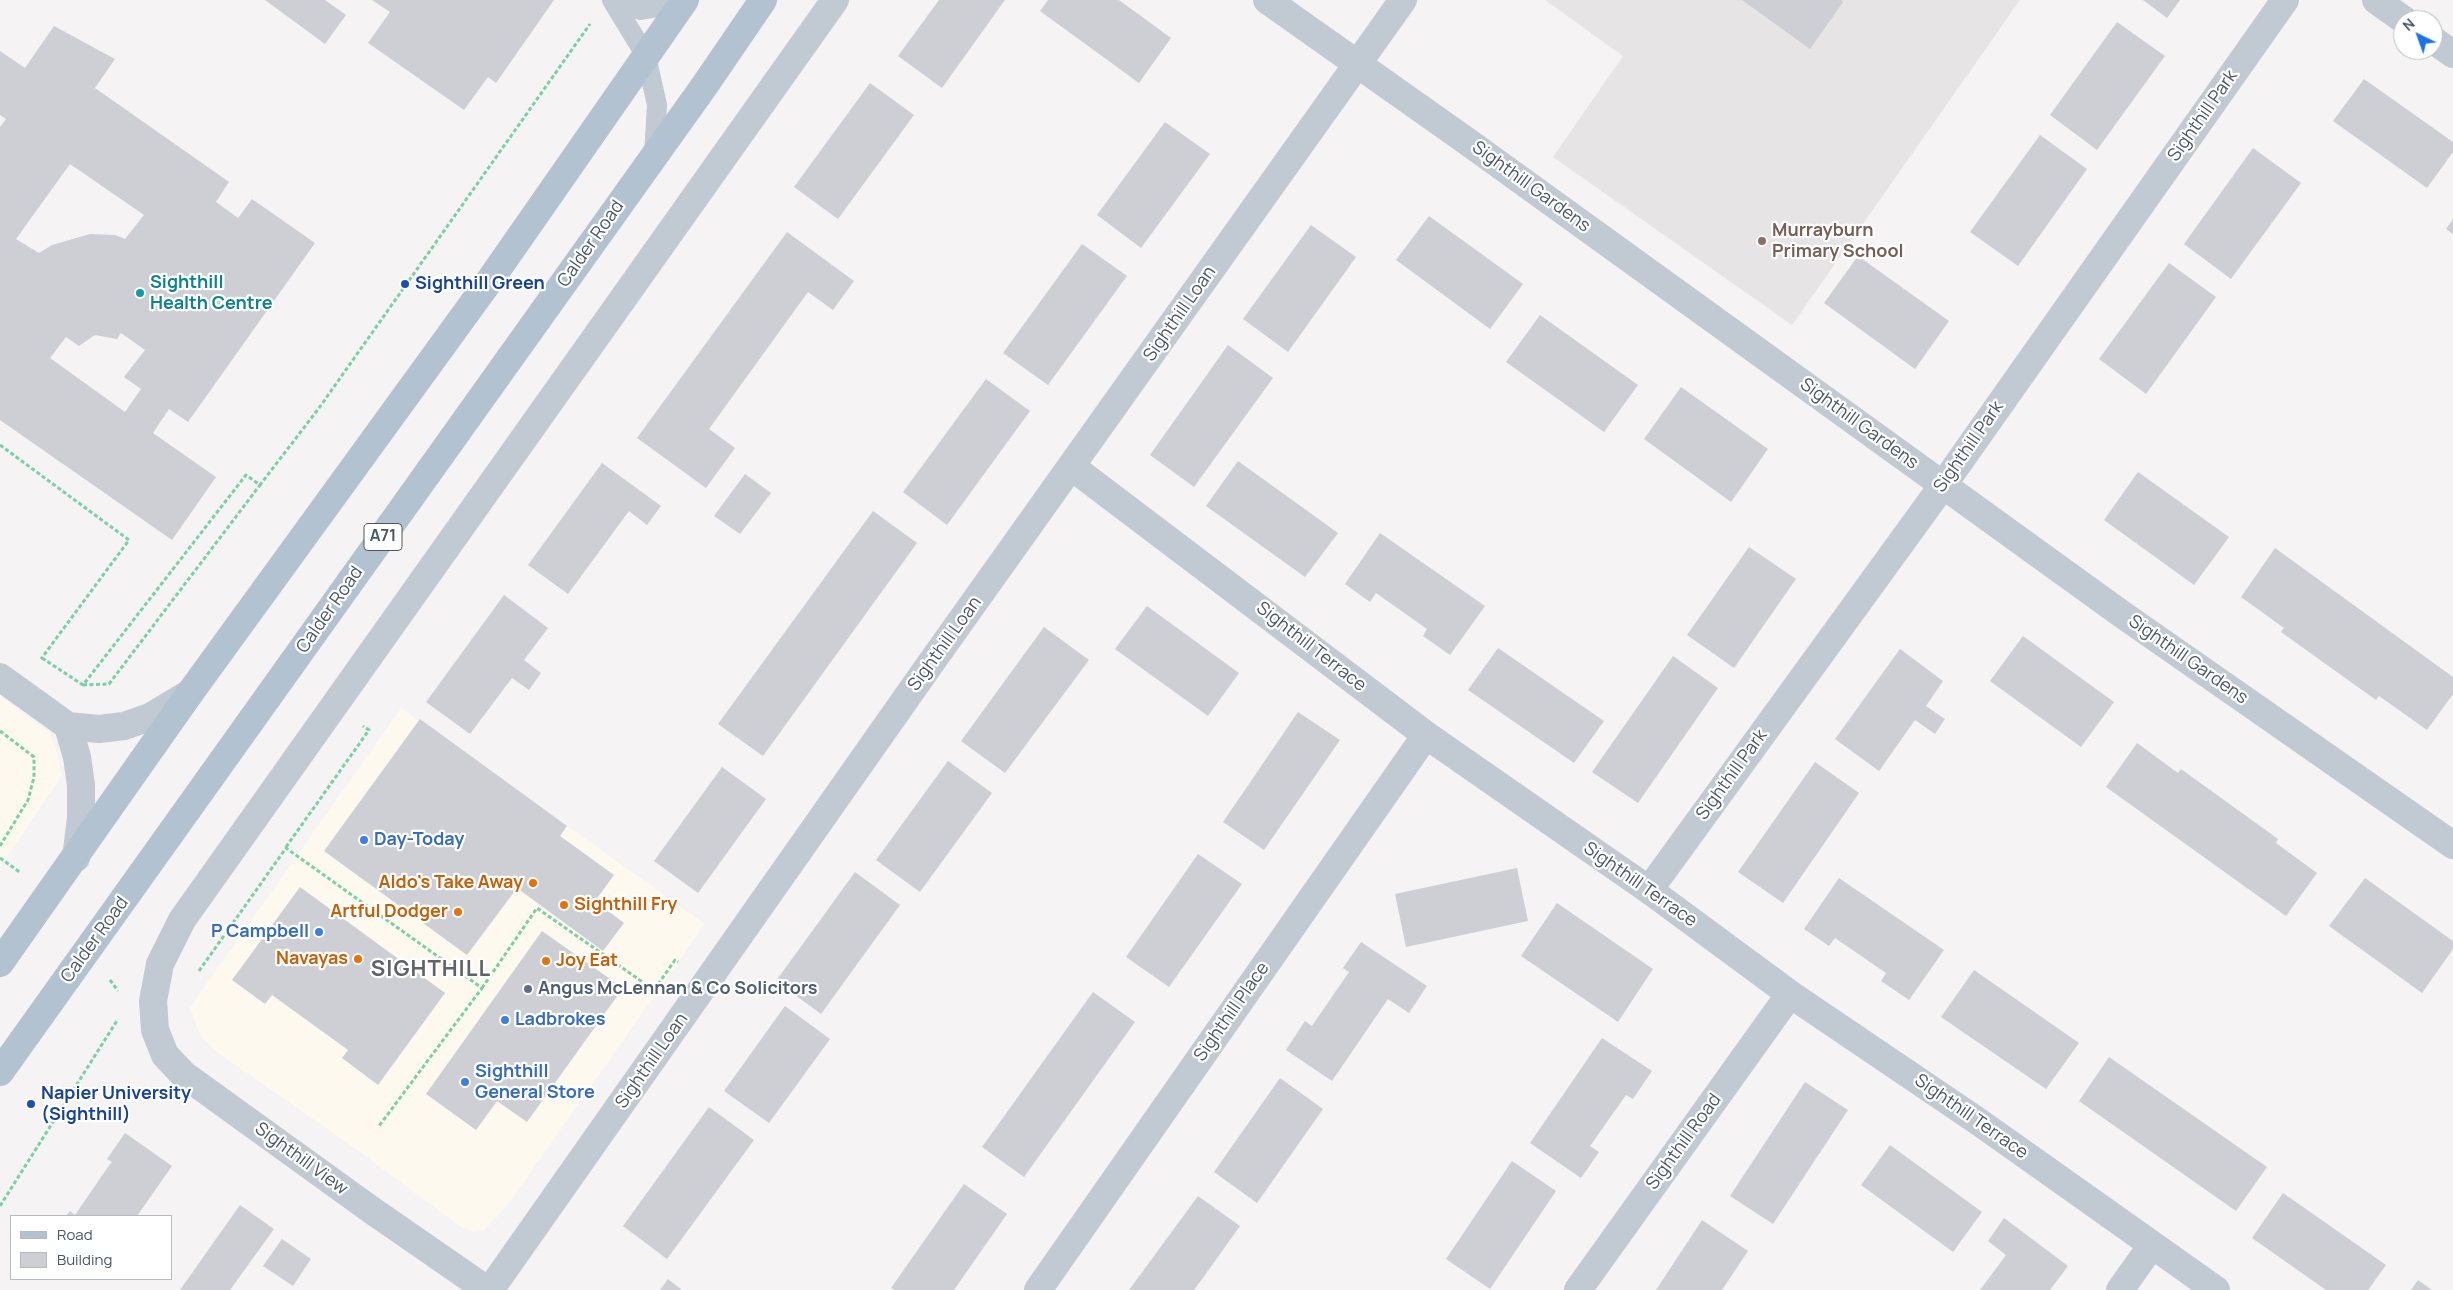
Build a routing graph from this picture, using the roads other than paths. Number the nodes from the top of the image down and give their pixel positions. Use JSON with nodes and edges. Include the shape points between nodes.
{"nodes":[{"id":1,"x":612,"y":0,"type":"edge"},
{"id":2,"x":618,"y":0,"type":"edge"},
{"id":3,"x":763,"y":0,"type":"edge"},
{"id":4,"x":835,"y":0,"type":"edge"},
{"id":5,"x":1267,"y":0,"type":"edge"},
{"id":6,"x":1404,"y":0,"type":"edge"},
{"id":7,"x":2286,"y":0,"type":"edge"},
{"id":8,"x":2376,"y":0,"type":"edge"},
{"id":9,"x":684,"y":2,"type":"edge"},
{"id":10,"x":2393,"y":12,"type":"edge"},
{"id":11,"x":646,"y":56,"type":"junction"},
{"id":12,"x":1358,"y":64,"type":"junction"},
{"id":13,"x":654,"y":155,"type":"junction"},
{"id":14,"x":1072,"y":467,"type":"junction"},
{"id":15,"x":1942,"y":485,"type":"junction"},
{"id":16,"x":0,"y":677,"type":"edge"},
{"id":17,"x":190,"y":693,"type":"junction"},
{"id":18,"x":68,"y":726,"type":"junction"},
{"id":19,"x":1426,"y":734,"type":"junction"},
{"id":20,"x":2453,"y":845,"type":"edge"},
{"id":21,"x":76,"y":858,"type":"junction"},
{"id":22,"x":1649,"y":890,"type":"junction"},
{"id":23,"x":4,"y":951,"type":"edge"},
{"id":24,"x":1790,"y":994,"type":"junction"},
{"id":25,"x":0,"y":1072,"type":"edge"},
{"id":26,"x":2152,"y":1245,"type":"junction"},
{"id":27,"x":489,"y":1290,"type":"edge"},
{"id":28,"x":1038,"y":1290,"type":"edge"},
{"id":29,"x":1578,"y":1290,"type":"edge"},
{"id":30,"x":2120,"y":1290,"type":"edge"},
{"id":31,"x":2216,"y":1290,"type":"edge"}],
"edges":[{"from":1,"to":11,"type":"lane"},
{"from":2,"to":9,"type":"lane","via":[[642,10]]},
{"from":3,"to":13,"type":"main road","name":"Calder Road","number":"A71"},
{"from":4,"to":27,"type":"street","name":"Sighthill View","via":[[182,920],[160,964],[153,1001],[155,1030],[165,1055],[183,1074]]},
{"from":5,"to":12,"type":"street","name":"Sighthill Gardens"},
{"from":6,"to":12,"type":"street","name":"Sighthill Loan"},
{"from":7,"to":15,"type":"street","name":"Sighthill Park"},
{"from":8,"to":10,"type":"street"},
{"from":9,"to":11,"type":"main road"},
{"from":11,"to":13,"type":"lane","via":[[658,105]]},
{"from":11,"to":17,"type":"main road","via":[[490,280]]},
{"from":12,"to":14,"type":"street","name":"Sighthill Loan"},
{"from":12,"to":15,"type":"street","name":"Sighthill Gardens"},
{"from":13,"to":25,"type":"main road","name":"Calder Road","number":"A71"},
{"from":14,"to":19,"type":"street","name":"Sighthill Terrace"},
{"from":14,"to":27,"type":"street","name":"Sighthill Loan"},
{"from":15,"to":20,"type":"street","name":"Sighthill Gardens","via":[[2123,616]]},
{"from":15,"to":22,"type":"street","name":"Sighthill Park"},
{"from":16,"to":18,"type":"street"},
{"from":17,"to":18,"type":"street","via":[[150,717],[124,726],[99,729]]},
{"from":17,"to":21,"type":"main road"},
{"from":18,"to":21,"type":"street","via":[[80,785],[81,818]]},
{"from":19,"to":22,"type":"street","name":"Sighthill Terrace"},
{"from":19,"to":28,"type":"street","name":"Sighthill Place"},
{"from":21,"to":23,"type":"main road"},
{"from":22,"to":24,"type":"street","name":"Sighthill Terrace"},
{"from":24,"to":26,"type":"street","name":"Sighthill Terrace","via":[[1979,1122]]},
{"from":24,"to":29,"type":"street","name":"Sighthill Road"},
{"from":26,"to":30,"type":"street"},
{"from":26,"to":31,"type":"street","name":"Sighthill Terrace"}]}
